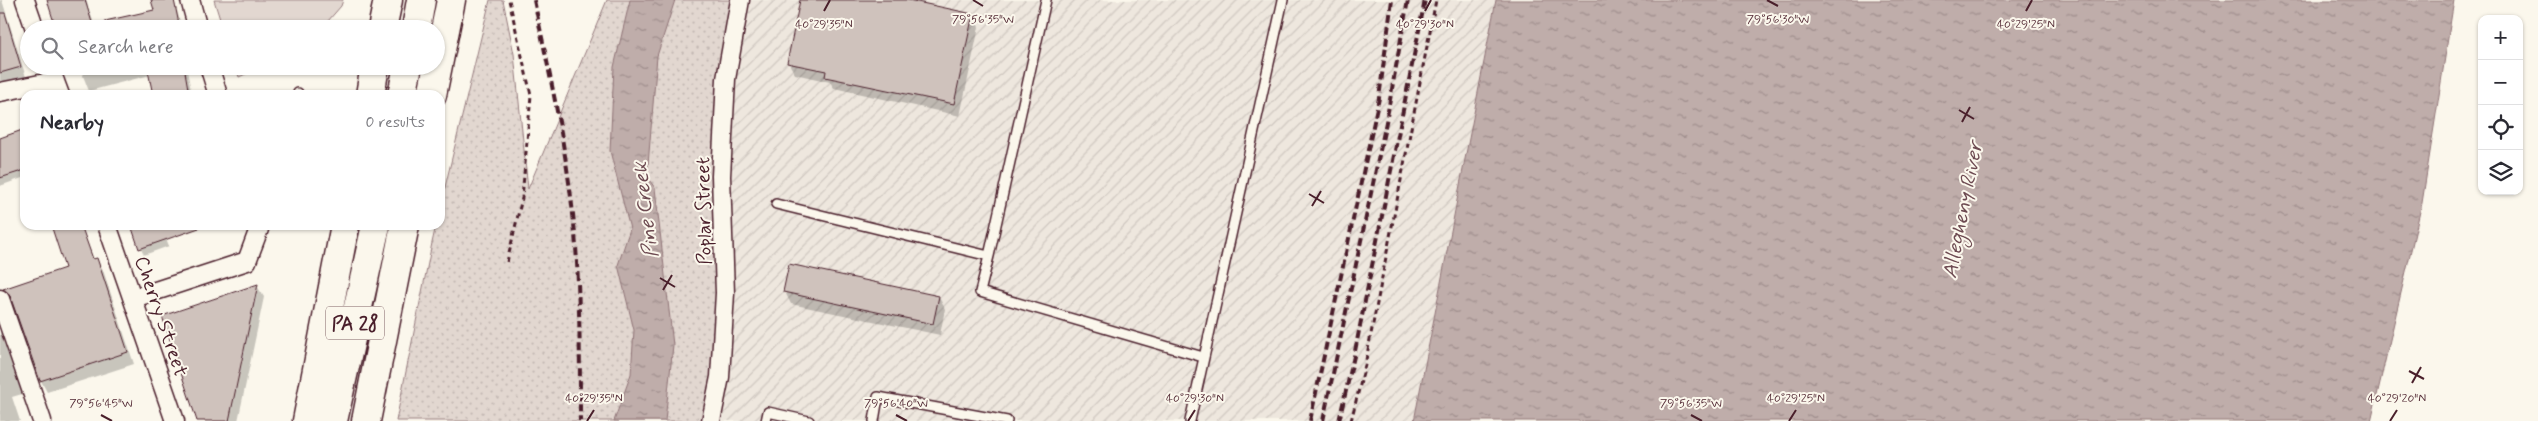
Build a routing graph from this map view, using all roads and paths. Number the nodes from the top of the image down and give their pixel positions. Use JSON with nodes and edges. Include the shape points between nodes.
{"nodes":[{"id":1,"x":25,"y":0,"type":"edge"},
{"id":2,"x":190,"y":0,"type":"edge"},
{"id":3,"x":388,"y":0,"type":"edge"},
{"id":4,"x":421,"y":0,"type":"edge"},
{"id":5,"x":451,"y":0,"type":"edge"},
{"id":6,"x":509,"y":0,"type":"edge"},
{"id":7,"x":740,"y":0,"type":"edge"},
{"id":8,"x":1046,"y":0,"type":"edge"},
{"id":9,"x":1283,"y":0,"type":"edge"},
{"id":10,"x":1436,"y":0,"type":"edge"},
{"id":11,"x":32,"y":20,"type":"edge"},
{"id":12,"x":196,"y":20,"type":"edge"},
{"id":13,"x":384,"y":20,"type":"edge"},
{"id":14,"x":418,"y":20,"type":"edge"},
{"id":15,"x":445,"y":30,"type":"edge"},
{"id":16,"x":212,"y":75,"type":"edge"},
{"id":17,"x":373,"y":75,"type":"edge"},
{"id":18,"x":406,"y":75,"type":"edge"},
{"id":19,"x":436,"y":75,"type":"edge"},
{"id":20,"x":54,"y":81,"type":"edge"},
{"id":21,"x":216,"y":90,"type":"edge"},
{"id":22,"x":371,"y":90,"type":"edge"},
{"id":23,"x":403,"y":90,"type":"edge"},
{"id":24,"x":433,"y":90,"type":"edge"},
{"id":25,"x":0,"y":92,"type":"edge"},
{"id":26,"x":776,"y":204,"type":"dead end"},
{"id":27,"x":109,"y":230,"type":"edge"},
{"id":28,"x":259,"y":230,"type":"edge"},
{"id":29,"x":344,"y":230,"type":"edge"},
{"id":30,"x":375,"y":230,"type":"edge"},
{"id":31,"x":404,"y":230,"type":"edge"},
{"id":32,"x":989,"y":256,"type":"junction"},
{"id":33,"x":507,"y":262,"type":"dead end"},
{"id":34,"x":134,"y":298,"type":"junction"},
{"id":35,"x":0,"y":299,"type":"edge"},
{"id":36,"x":1203,"y":356,"type":"junction"},
{"id":37,"x":42,"y":421,"type":"edge"},
{"id":38,"x":175,"y":421,"type":"edge"},
{"id":39,"x":307,"y":421,"type":"edge"},
{"id":40,"x":333,"y":421,"type":"edge"},
{"id":41,"x":366,"y":421,"type":"edge"},
{"id":42,"x":711,"y":421,"type":"edge"},
{"id":43,"x":766,"y":421,"type":"edge"},
{"id":44,"x":809,"y":421,"type":"edge"},
{"id":45,"x":874,"y":421,"type":"edge"},
{"id":46,"x":1007,"y":421,"type":"edge"},
{"id":47,"x":1190,"y":421,"type":"edge"},
{"id":48,"x":1351,"y":421,"type":"edge"}],
"edges":[{"from":1,"to":11,"type":"street"},
{"from":2,"to":12,"type":"street"},
{"from":3,"to":13,"type":"highway"},
{"from":4,"to":14,"type":"highway"},
{"from":5,"to":15,"type":"highway"},
{"from":6,"to":33,"type":"path","via":[[531,95],[522,198]]},
{"from":7,"to":42,"type":"street","name":"Poplar Street","via":[[726,79],[722,176],[725,294],[720,376]]},
{"from":8,"to":32,"type":"lane"},
{"from":9,"to":36,"type":"lane"},
{"from":10,"to":48,"type":"path","via":[[1365,365]]},
{"from":16,"to":21,"type":"street"},
{"from":17,"to":22,"type":"highway"},
{"from":18,"to":23,"type":"highway"},
{"from":19,"to":24,"type":"highway"},
{"from":20,"to":25,"type":"street"},
{"from":26,"to":32,"type":"lane"},
{"from":27,"to":34,"type":"street","name":"Cherry Street"},
{"from":28,"to":34,"type":"street","via":[[247,261]]},
{"from":29,"to":39,"type":"highway"},
{"from":30,"to":40,"type":"highway","number":"PA 28"},
{"from":31,"to":41,"type":"highway","number":"PA 28"},
{"from":32,"to":36,"type":"lane","via":[[980,292]]},
{"from":34,"to":38,"type":"street","name":"Cherry Street"},
{"from":35,"to":37,"type":"street"},
{"from":36,"to":47,"type":"lane"},
{"from":43,"to":44,"type":"lane","via":[[768,412]]},
{"from":45,"to":46,"type":"lane","via":[[878,397]]}]}
